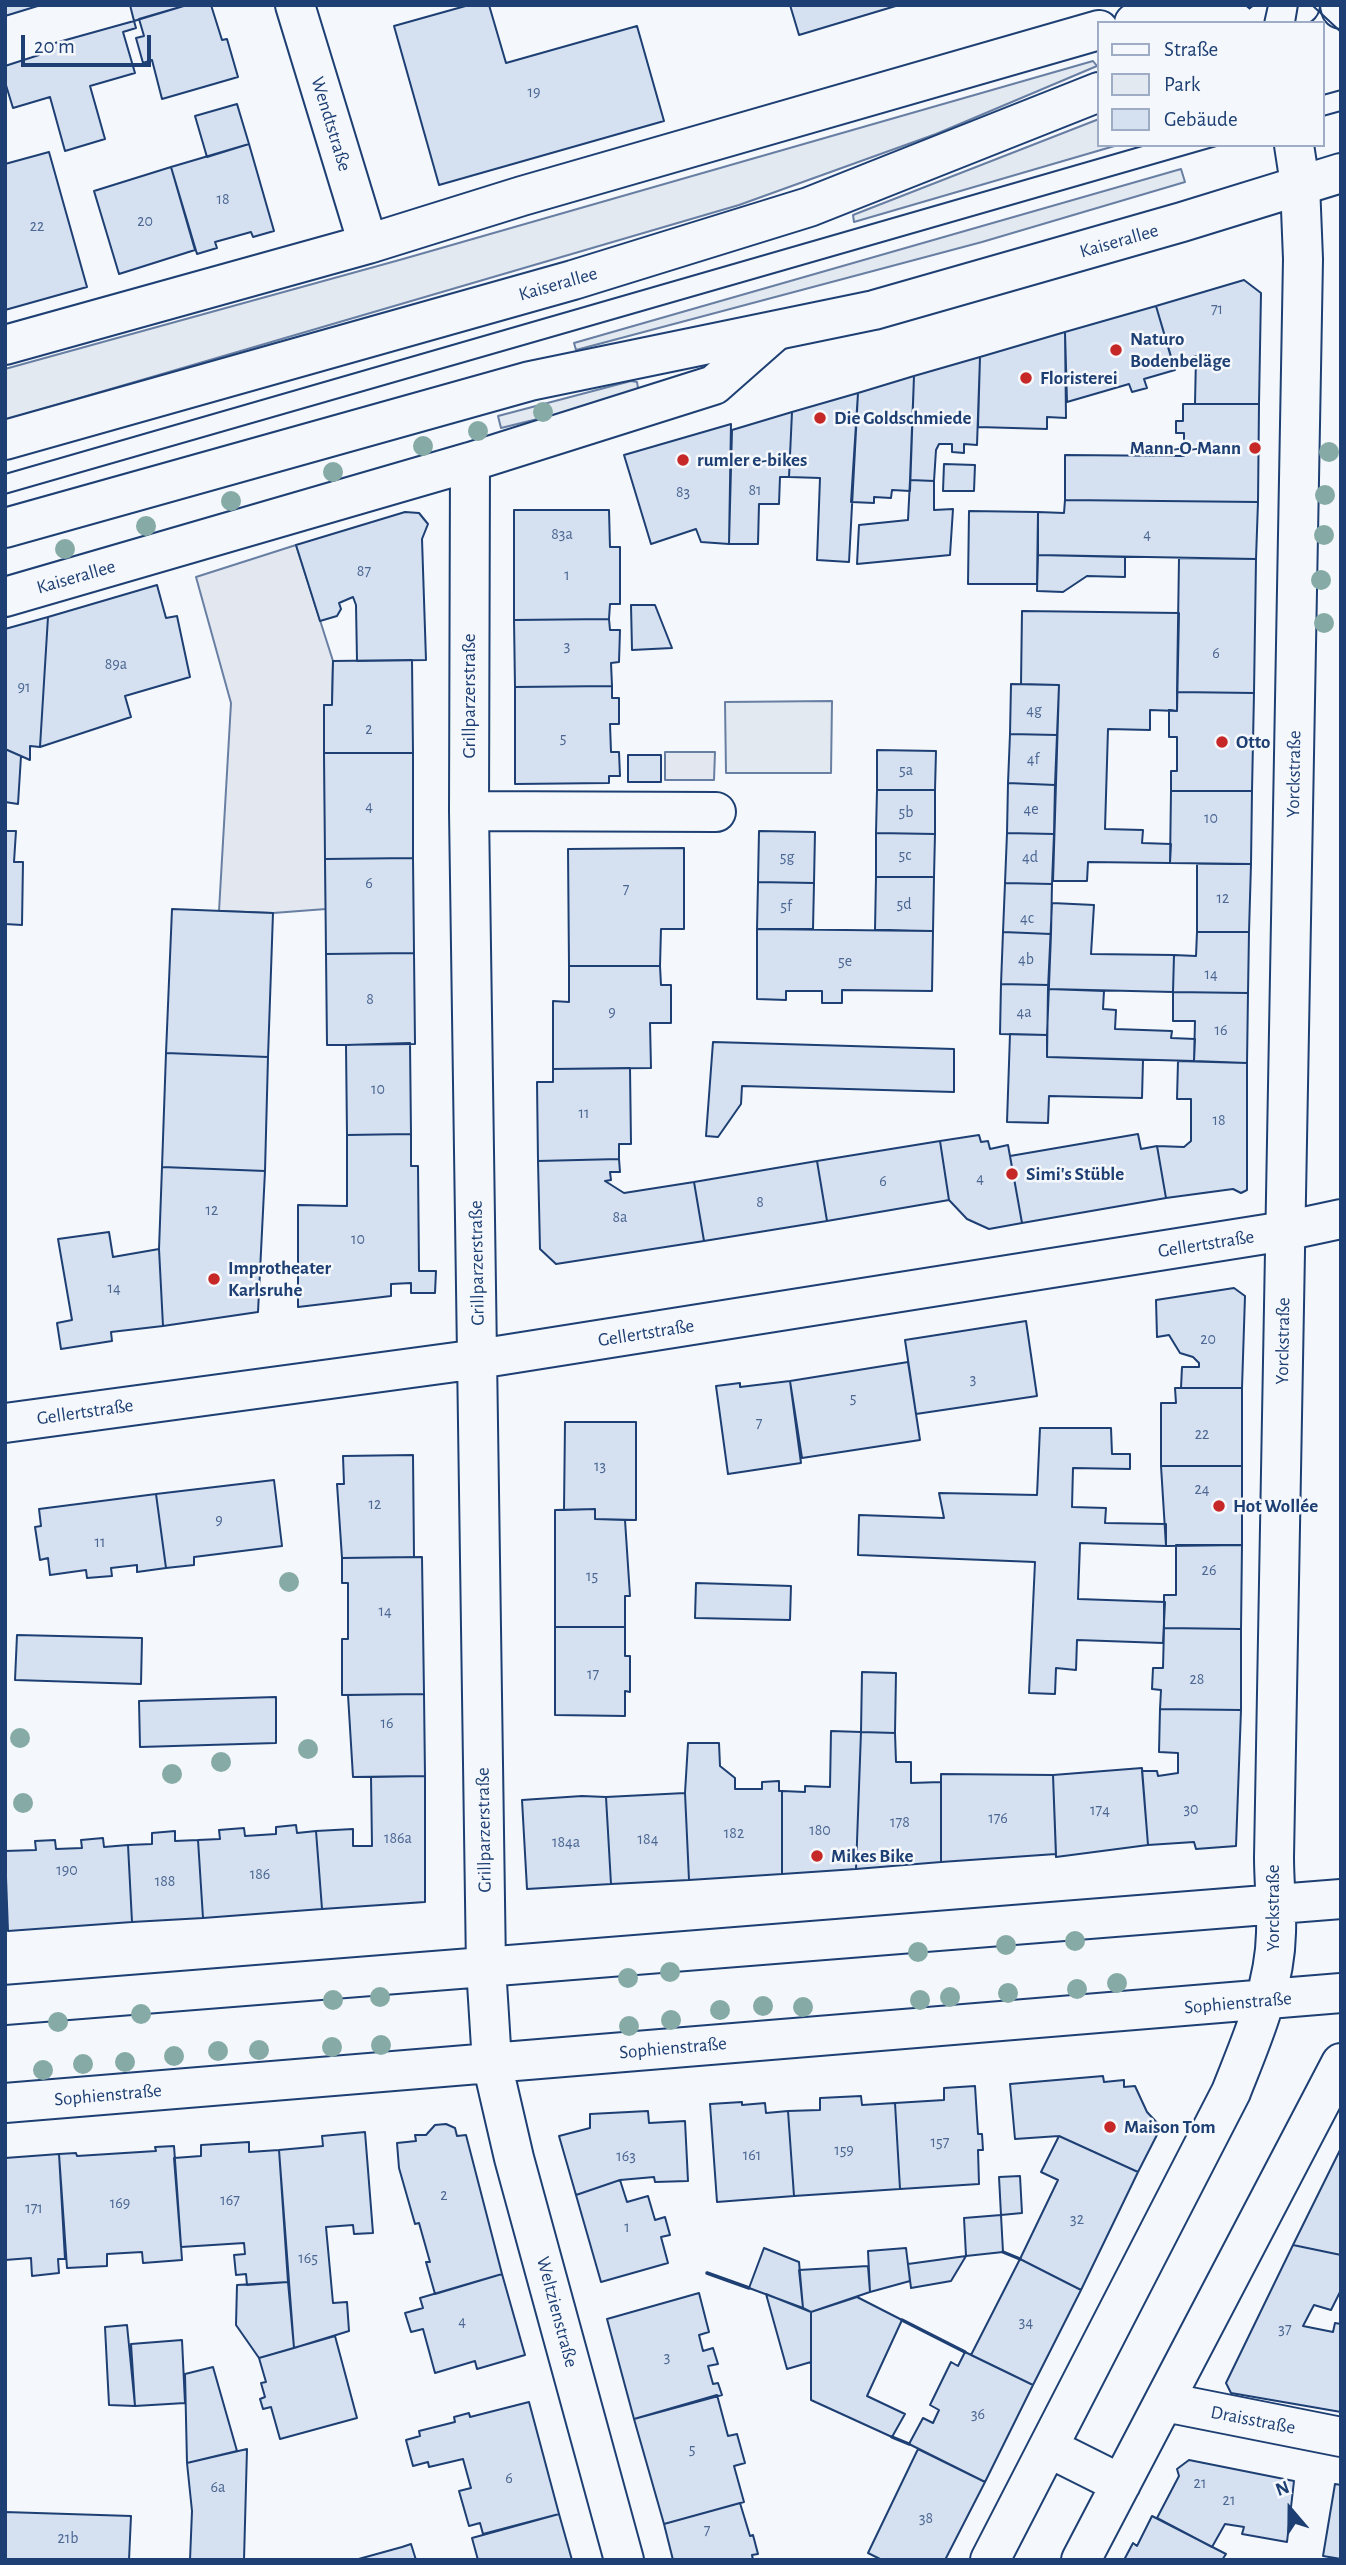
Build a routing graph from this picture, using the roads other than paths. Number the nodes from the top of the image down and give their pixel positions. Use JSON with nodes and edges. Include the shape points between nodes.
{"nodes":[{"id":1,"x":295,"y":5,"type":"edge"},
{"id":2,"x":1300,"y":5,"type":"edge"},
{"id":3,"x":1158,"y":21,"type":"edge"},
{"id":4,"x":1226,"y":21,"type":"edge"},
{"id":5,"x":1267,"y":21,"type":"edge"},
{"id":6,"x":1098,"y":30,"type":"edge"},
{"id":7,"x":1098,"y":92,"type":"edge"},
{"id":8,"x":1294,"y":147,"type":"edge"},
{"id":9,"x":1341,"y":173,"type":"edge"},
{"id":10,"x":1300,"y":184,"type":"junction"},
{"id":11,"x":368,"y":244,"type":"junction"},
{"id":12,"x":773,"y":333,"type":"junction"},
{"id":13,"x":5,"y":345,"type":"edge"},
{"id":14,"x":5,"y":440,"type":"edge"},
{"id":15,"x":470,"y":462,"type":"junction"},
{"id":16,"x":5,"y":528,"type":"edge"},
{"id":17,"x":5,"y":597,"type":"edge"},
{"id":18,"x":469,"y":811,"type":"junction"},
{"id":19,"x":716,"y":812,"type":"dead end"},
{"id":20,"x":1341,"y":1219,"type":"edge"},
{"id":21,"x":1285,"y":1231,"type":"junction"},
{"id":22,"x":478,"y":1359,"type":"junction"},
{"id":23,"x":5,"y":1423,"type":"edge"},
{"id":24,"x":1341,"y":1899,"type":"edge"},
{"id":25,"x":1275,"y":1904,"type":"junction"},
{"id":26,"x":486,"y":1967,"type":"junction"},
{"id":27,"x":1341,"y":1993,"type":"edge"},
{"id":28,"x":1264,"y":2001,"type":"junction"},
{"id":29,"x":5,"y":2005,"type":"edge"},
{"id":30,"x":492,"y":2063,"type":"junction"},
{"id":31,"x":1341,"y":2063,"type":"edge"},
{"id":32,"x":5,"y":2103,"type":"edge"},
{"id":33,"x":1165,"y":2402,"type":"junction"},
{"id":34,"x":1341,"y":2437,"type":"edge"},
{"id":35,"x":1049,"y":2448,"type":"junction"},
{"id":36,"x":1121,"y":2484,"type":"junction"},
{"id":37,"x":624,"y":2560,"type":"edge"},
{"id":38,"x":990,"y":2560,"type":"edge"},
{"id":39,"x":1081,"y":2560,"type":"edge"}],
"edges":[{"from":1,"to":11,"type":"street","name":"Wendtstraße"},
{"from":2,"to":5,"type":"street"},
{"from":3,"to":4,"type":"street","via":[[1206,17]]},
{"from":6,"to":11,"type":"street"},
{"from":7,"to":14,"type":"street","name":"Kaiserallee","via":[[809,207],[573,280]]},
{"from":8,"to":10,"type":"street"},
{"from":9,"to":10,"type":"street","name":"Kaiserallee"},
{"from":10,"to":12,"type":"street","name":"Kaiserallee","via":[[965,285]]},
{"from":10,"to":21,"type":"street","name":"Yorckstraße","via":[[1303,273]]},
{"from":11,"to":13,"type":"street"},
{"from":12,"to":15,"type":"street","name":"Kaiserallee","via":[[714,385]]},
{"from":12,"to":16,"type":"street","name":"Kaiserallee","via":[[530,381]]},
{"from":15,"to":17,"type":"street","name":"Kaiserallee"},
{"from":15,"to":18,"type":"street","name":"Grillparzerstraße"},
{"from":18,"to":19,"type":"street"},
{"from":18,"to":22,"type":"street","name":"Grillparzerstraße"},
{"from":20,"to":21,"type":"street","name":"Gellertstraße"},
{"from":21,"to":22,"type":"street","name":"Gellertstraße"},
{"from":21,"to":25,"type":"street","name":"Yorckstraße"},
{"from":22,"to":23,"type":"street","name":"Gellertstraße"},
{"from":22,"to":26,"type":"street","name":"Grillparzerstraße"},
{"from":24,"to":25,"type":"street"},
{"from":25,"to":26,"type":"street"},
{"from":25,"to":28,"type":"street","name":"Yorckstraße","via":[[1276,1934]]},
{"from":26,"to":29,"type":"street"},
{"from":26,"to":30,"type":"street","name":"Grillparzerstraße"},
{"from":27,"to":28,"type":"street","name":"Sophienstraße"},
{"from":28,"to":30,"type":"street","name":"Sophienstraße"},
{"from":28,"to":35,"type":"street","name":"Yorckstraße","via":[[1231,2092]]},
{"from":30,"to":32,"type":"street","name":"Sophienstraße"},
{"from":30,"to":37,"type":"street","name":"Weltzienstraße"},
{"from":31,"to":33,"type":"street"},
{"from":33,"to":34,"type":"street","name":"Draisstraße"},
{"from":33,"to":36,"type":"street"},
{"from":35,"to":36,"type":"street"},
{"from":35,"to":38,"type":"street","name":"Yorckstraße"},
{"from":36,"to":39,"type":"street"}]}
